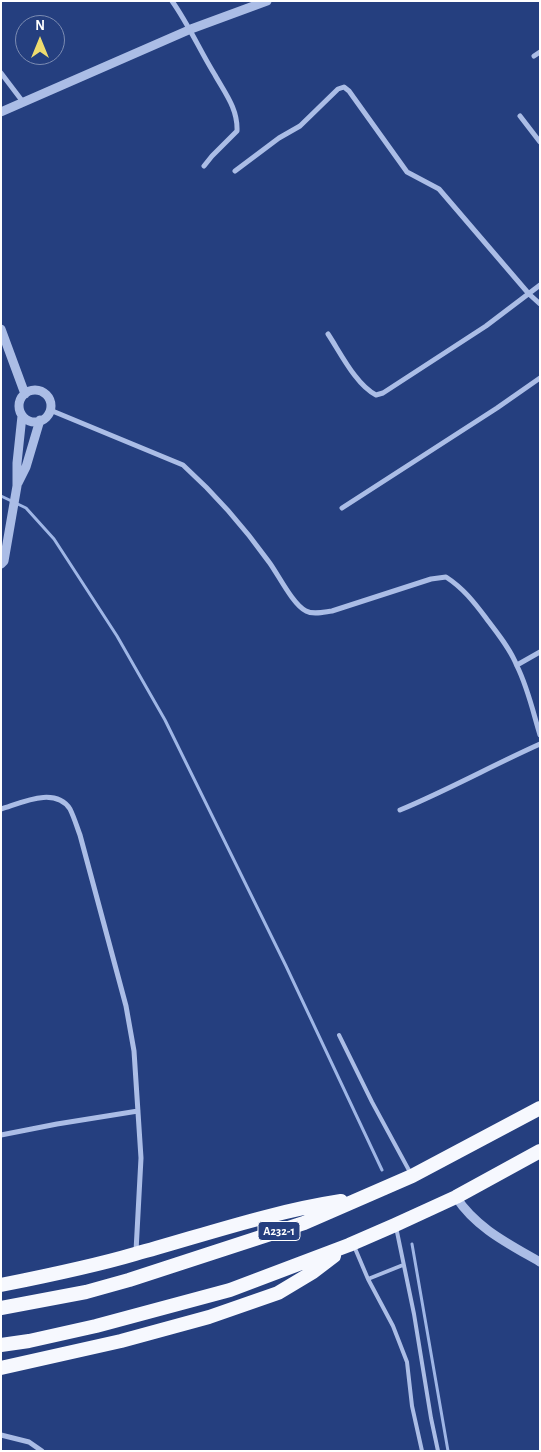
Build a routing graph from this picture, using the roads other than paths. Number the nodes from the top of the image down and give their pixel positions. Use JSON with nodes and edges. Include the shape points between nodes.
{"nodes":[{"id":1,"x":172,"y":1,"type":"edge"},
{"id":2,"x":266,"y":1,"type":"edge"},
{"id":3,"x":191,"y":29,"type":"junction"},
{"id":4,"x":540,"y":52,"type":"edge"},
{"id":5,"x":534,"y":56,"type":"dead end"},
{"id":6,"x":1,"y":73,"type":"edge"},
{"id":7,"x":24,"y":103,"type":"junction"},
{"id":8,"x":1,"y":112,"type":"edge"},
{"id":9,"x":520,"y":116,"type":"dead end"},
{"id":10,"x":540,"y":142,"type":"edge"},
{"id":11,"x":204,"y":166,"type":"dead end"},
{"id":12,"x":235,"y":171,"type":"dead end"},
{"id":13,"x":540,"y":285,"type":"edge"},
{"id":14,"x":529,"y":294,"type":"junction"},
{"id":15,"x":540,"y":304,"type":"edge"},
{"id":16,"x":1,"y":329,"type":"edge"},
{"id":17,"x":328,"y":334,"type":"dead end"},
{"id":18,"x":540,"y":378,"type":"edge"},
{"id":19,"x":25,"y":394,"type":"junction"},
{"id":20,"x":50,"y":410,"type":"junction"},
{"id":21,"x":22,"y":416,"type":"junction"},
{"id":22,"x":40,"y":420,"type":"junction"},
{"id":23,"x":17,"y":486,"type":"junction"},
{"id":24,"x":342,"y":508,"type":"dead end"},
{"id":25,"x":1,"y":564,"type":"edge"},
{"id":26,"x":540,"y":652,"type":"edge"},
{"id":27,"x":517,"y":665,"type":"junction"},
{"id":28,"x":540,"y":735,"type":"edge"},
{"id":29,"x":540,"y":744,"type":"edge"},
{"id":30,"x":1,"y":809,"type":"edge"},
{"id":31,"x":400,"y":810,"type":"dead end"},
{"id":32,"x":339,"y":1035,"type":"dead end"},
{"id":33,"x":540,"y":1108,"type":"edge"},
{"id":34,"x":138,"y":1111,"type":"junction"},
{"id":35,"x":1,"y":1135,"type":"edge"},
{"id":36,"x":540,"y":1151,"type":"edge"},
{"id":37,"x":412,"y":1176,"type":"junction"},
{"id":38,"x":456,"y":1197,"type":"junction"},
{"id":39,"x":359,"y":1198,"type":"junction"},
{"id":40,"x":395,"y":1225,"type":"junction"},
{"id":41,"x":351,"y":1244,"type":"junction"},
{"id":42,"x":135,"y":1254,"type":"junction"},
{"id":43,"x":540,"y":1262,"type":"edge"},
{"id":44,"x":403,"y":1265,"type":"junction"},
{"id":45,"x":368,"y":1279,"type":"junction"},
{"id":46,"x":1,"y":1285,"type":"edge"},
{"id":47,"x":1,"y":1308,"type":"edge"},
{"id":48,"x":1,"y":1345,"type":"edge"},
{"id":49,"x":1,"y":1368,"type":"edge"},
{"id":50,"x":1,"y":1435,"type":"edge"},
{"id":51,"x":438,"y":1450,"type":"edge"},
{"id":52,"x":42,"y":1451,"type":"edge"},
{"id":53,"x":422,"y":1451,"type":"edge"}],
"edges":[{"from":1,"to":3,"type":"street"},
{"from":2,"to":3,"type":"street"},
{"from":3,"to":7,"type":"street"},
{"from":3,"to":11,"type":"street","via":[[228,95],[238,120],[237,131]]},
{"from":4,"to":5,"type":"street"},
{"from":6,"to":7,"type":"street"},
{"from":7,"to":8,"type":"street"},
{"from":9,"to":10,"type":"street"},
{"from":12,"to":14,"type":"street","via":[[278,138],[300,126],[344,87],[406,172],[439,189]]},
{"from":13,"to":14,"type":"street"},
{"from":14,"to":15,"type":"street"},
{"from":14,"to":17,"type":"street","via":[[478,331],[376,395],[359,380]]},
{"from":16,"to":19,"type":"street"},
{"from":18,"to":24,"type":"street"},
{"from":19,"to":20,"type":"street","via":[[34,390],[43,393],[49,400]]},
{"from":19,"to":21,"type":"street","via":[[19,402]]},
{"from":20,"to":22,"type":"street"},
{"from":20,"to":27,"type":"street","via":[[183,465],[233,516],[306,611],[332,611],[410,585],[446,577],[459,585],[475,603]]},
{"from":21,"to":22,"type":"street","via":[[30,421]]},
{"from":21,"to":23,"type":"street"},
{"from":22,"to":23,"type":"street"},
{"from":23,"to":25,"type":"street"},
{"from":26,"to":27,"type":"street"},
{"from":27,"to":28,"type":"street"},
{"from":29,"to":31,"type":"street"},
{"from":30,"to":34,"type":"street","via":[[47,797],[61,800],[70,809],[80,835],[126,1006],[134,1051]]},
{"from":32,"to":37,"type":"lane"},
{"from":33,"to":37,"type":"highway","number":"A232-1"},
{"from":34,"to":35,"type":"street"},
{"from":34,"to":42,"type":"street","via":[[141,1158]]},
{"from":36,"to":38,"type":"highway"},
{"from":37,"to":39,"type":"highway","number":"A232-1"},
{"from":38,"to":40,"type":"highway"},
{"from":38,"to":43,"type":"street","via":[[465,1212],[492,1234]]},
{"from":39,"to":42,"type":"highway","via":[[302,1207]]},
{"from":39,"to":47,"type":"highway","number":"A232-1","via":[[304,1223],[153,1272],[86,1292]]},
{"from":40,"to":41,"type":"highway"},
{"from":40,"to":44,"type":"lane"},
{"from":41,"to":45,"type":"lane"},
{"from":41,"to":48,"type":"highway","via":[[230,1290],[96,1326]]},
{"from":41,"to":49,"type":"highway","via":[[278,1293],[209,1317],[129,1339]]},
{"from":42,"to":46,"type":"highway"},
{"from":44,"to":45,"type":"lane"},
{"from":44,"to":51,"type":"lane"},
{"from":45,"to":53,"type":"lane","via":[[394,1326],[407,1362]]},
{"from":50,"to":52,"type":"street","via":[[29,1442]]}]}
